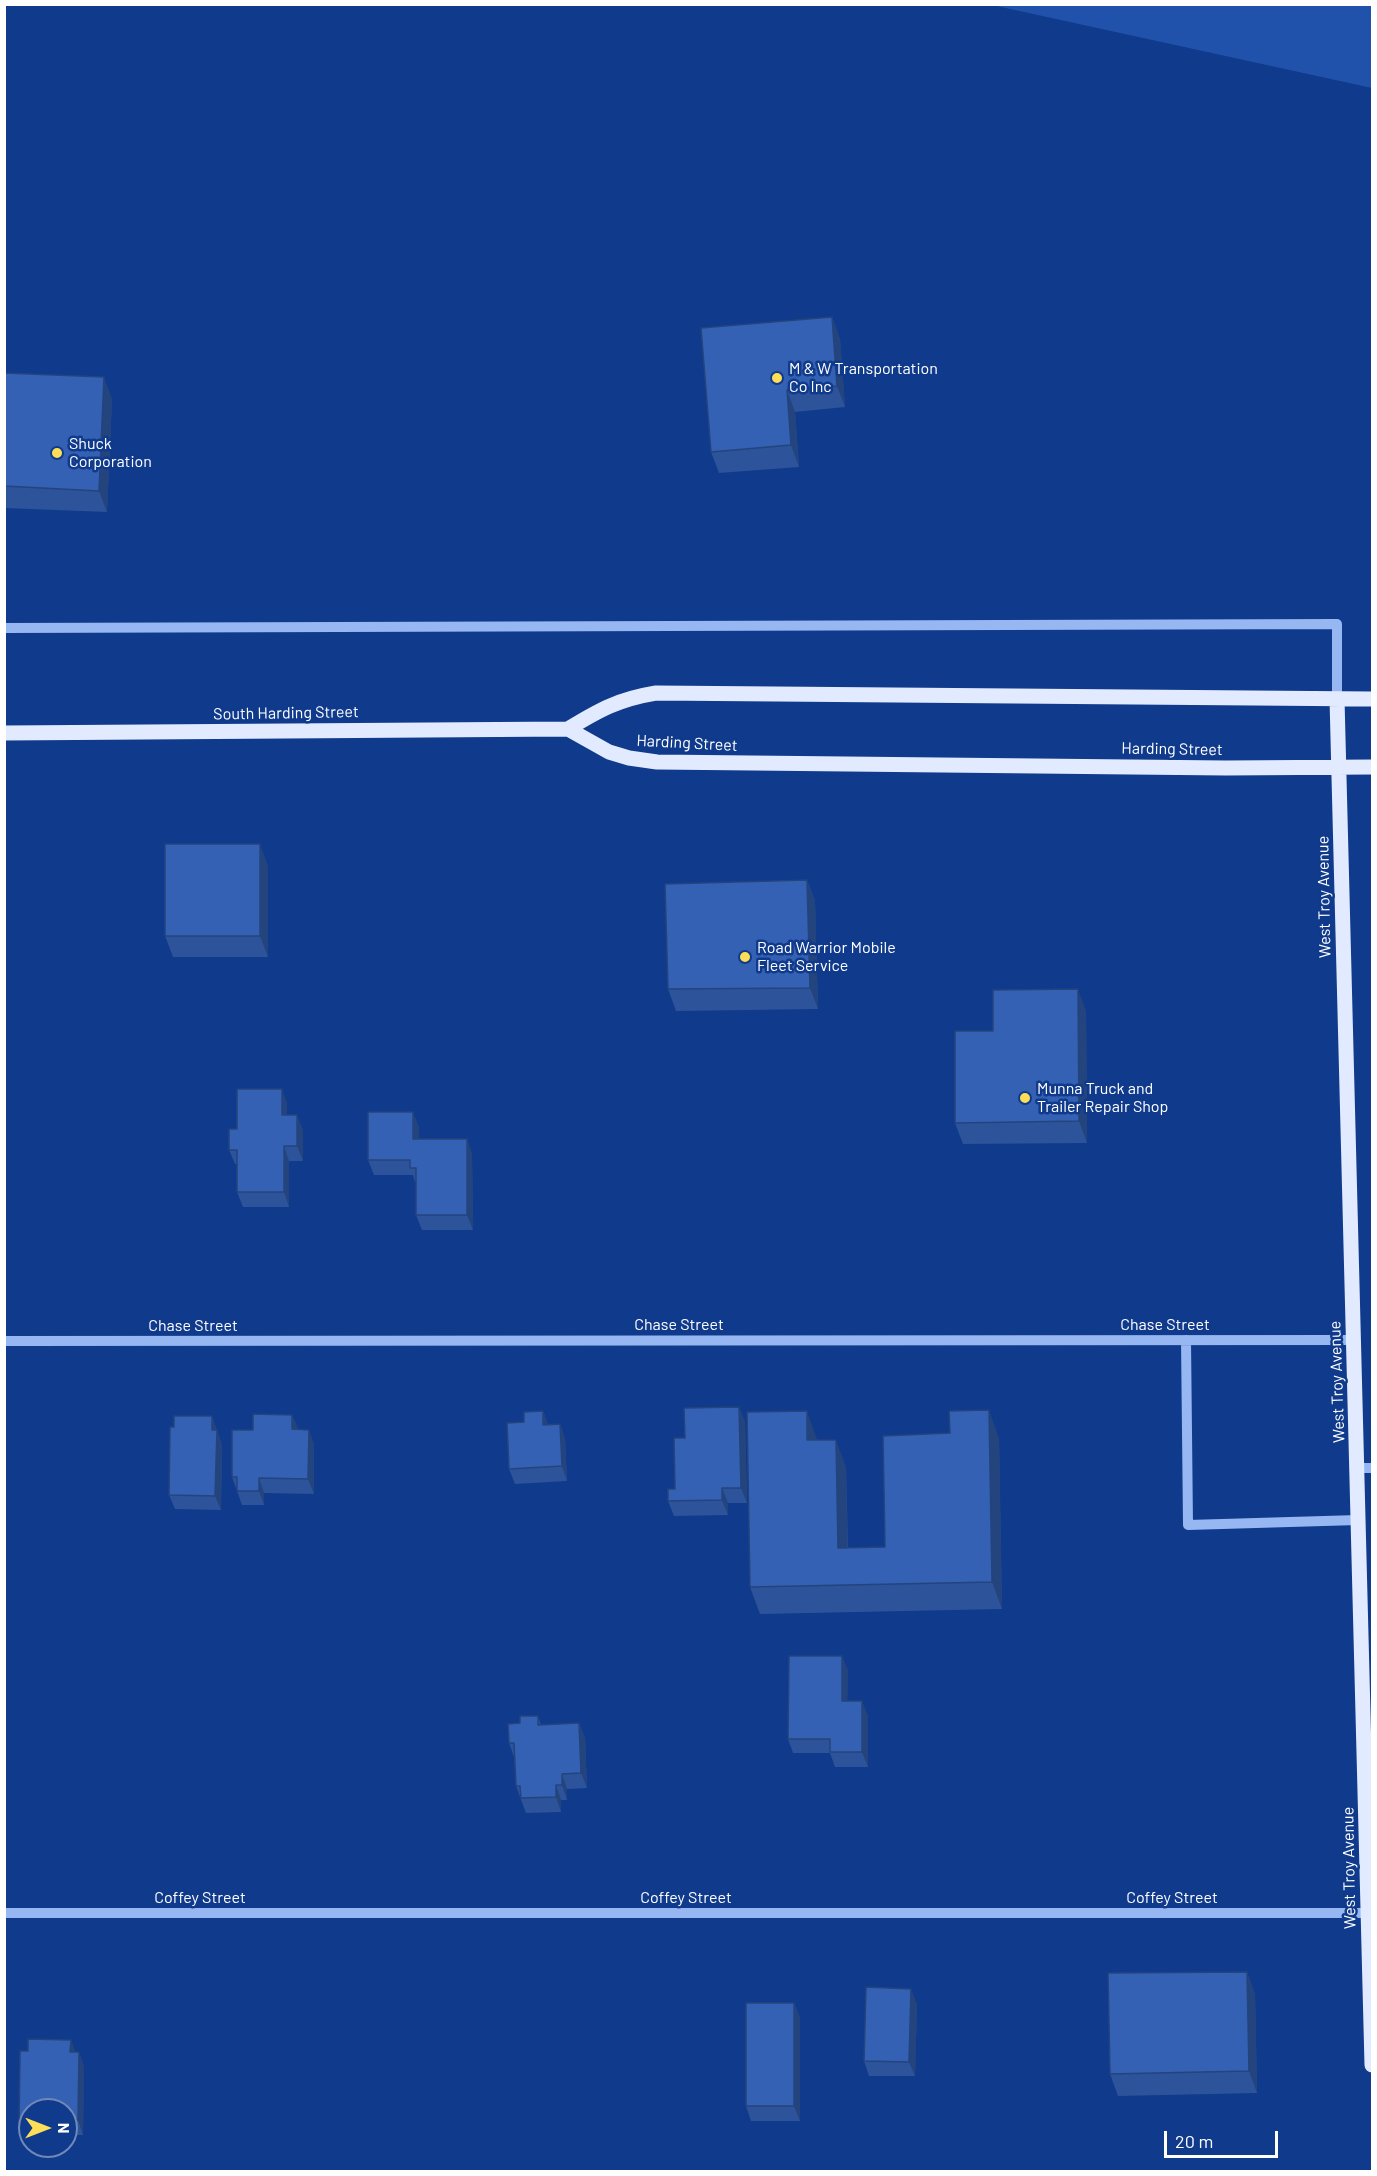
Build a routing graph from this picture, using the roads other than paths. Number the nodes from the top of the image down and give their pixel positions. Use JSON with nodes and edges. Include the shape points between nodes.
{"nodes":[{"id":1,"x":4,"y":628,"type":"edge"},
{"id":2,"x":1337,"y":699,"type":"junction"},
{"id":3,"x":1372,"y":699,"type":"edge"},
{"id":4,"x":568,"y":729,"type":"junction"},
{"id":5,"x":4,"y":734,"type":"edge"},
{"id":6,"x":1372,"y":767,"type":"edge"},
{"id":7,"x":1339,"y":768,"type":"junction"},
{"id":8,"x":1186,"y":1340,"type":"junction"},
{"id":9,"x":1354,"y":1340,"type":"junction"},
{"id":10,"x":4,"y":1341,"type":"edge"},
{"id":11,"x":1365,"y":1468,"type":"edge"},
{"id":12,"x":1358,"y":1520,"type":"junction"},
{"id":13,"x":4,"y":1913,"type":"edge"},
{"id":14,"x":1368,"y":1914,"type":"junction"},
{"id":15,"x":1372,"y":2065,"type":"edge"}],
"edges":[{"from":1,"to":2,"type":"street","via":[[1337,624]]},
{"from":2,"to":3,"type":"main road"},
{"from":2,"to":4,"type":"main road","via":[[656,693],[606,706]]},
{"from":2,"to":7,"type":"main road","name":"West Troy Avenue"},
{"from":4,"to":5,"type":"main road","name":"South Harding Street"},
{"from":4,"to":7,"type":"main road","name":"Harding Street","via":[[609,752],[657,762]]},
{"from":6,"to":7,"type":"main road","name":"Harding Street"},
{"from":7,"to":9,"type":"main road","name":"West Troy Avenue"},
{"from":8,"to":9,"type":"street","name":"Chase Street"},
{"from":8,"to":10,"type":"street","name":"Chase Street"},
{"from":8,"to":12,"type":"street","via":[[1188,1524]]},
{"from":9,"to":11,"type":"main road","name":"West Troy Avenue"},
{"from":11,"to":12,"type":"main road","name":"West Troy Avenue"},
{"from":12,"to":14,"type":"main road","name":"West Troy Avenue"},
{"from":13,"to":14,"type":"street","name":"Coffey Street"},
{"from":14,"to":15,"type":"main road","name":"West Troy Avenue"}]}
